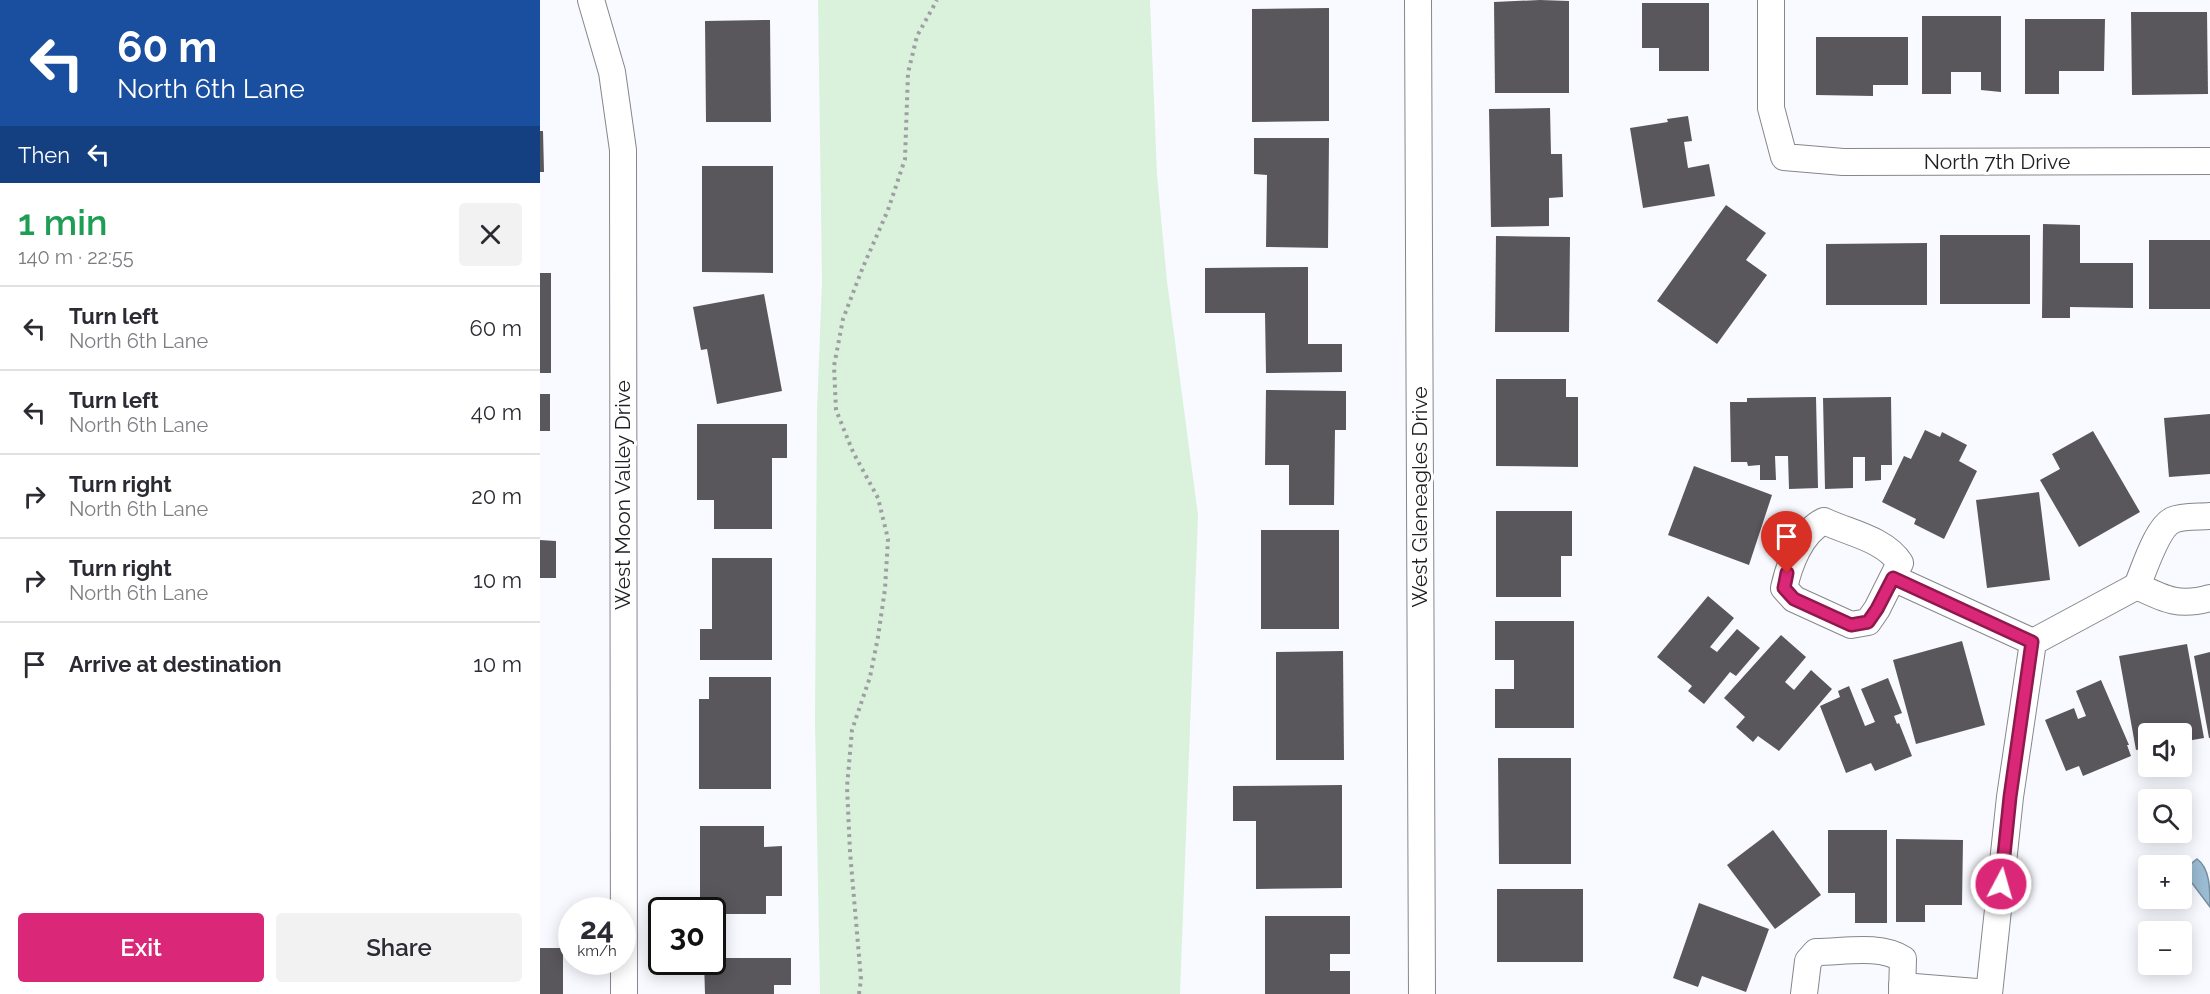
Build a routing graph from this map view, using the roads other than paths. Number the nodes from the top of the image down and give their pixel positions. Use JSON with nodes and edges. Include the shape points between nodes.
{"nodes":[{"id":1,"x":591,"y":0,"type":"edge"},
{"id":2,"x":1418,"y":0,"type":"edge"},
{"id":3,"x":1771,"y":0,"type":"edge"},
{"id":4,"x":2210,"y":162,"type":"edge"},
{"id":5,"x":2210,"y":516,"type":"edge"},
{"id":6,"x":1893,"y":578,"type":"junction"},
{"id":7,"x":2137,"y":586,"type":"junction"},
{"id":8,"x":2210,"y":598,"type":"edge"},
{"id":9,"x":2032,"y":642,"type":"junction"},
{"id":10,"x":1902,"y":990,"type":"edge"},
{"id":11,"x":1989,"y":993,"type":"edge"},
{"id":12,"x":624,"y":994,"type":"edge"},
{"id":13,"x":1422,"y":994,"type":"edge"},
{"id":14,"x":1804,"y":994,"type":"edge"}],
"edges":[{"from":1,"to":12,"type":"street","name":"West Moon Valley Drive","via":[[612,72],[623,150]]},
{"from":2,"to":13,"type":"street","name":"West Gleneagles Drive"},
{"from":3,"to":4,"type":"street","name":"North 7th Drive","via":[[1771,108],[1784,157],[1843,162]]},
{"from":5,"to":7,"type":"street","via":[[2173,520],[2165,526]]},
{"from":6,"to":6,"type":"street","via":[[1900,563],[1894,554],[1882,545],[1824,521],[1813,526],[1805,538],[1787,573],[1784,588],[1794,599],[1851,625],[1868,622]]},
{"from":6,"to":9,"type":"street"},
{"from":7,"to":8,"type":"street","via":[[2166,600],[2184,603]]},
{"from":7,"to":9,"type":"street"},
{"from":9,"to":11,"type":"street"},
{"from":10,"to":11,"type":"street"},
{"from":10,"to":14,"type":"street","via":[[1903,959],[1893,953],[1816,952],[1808,961]]}]}
